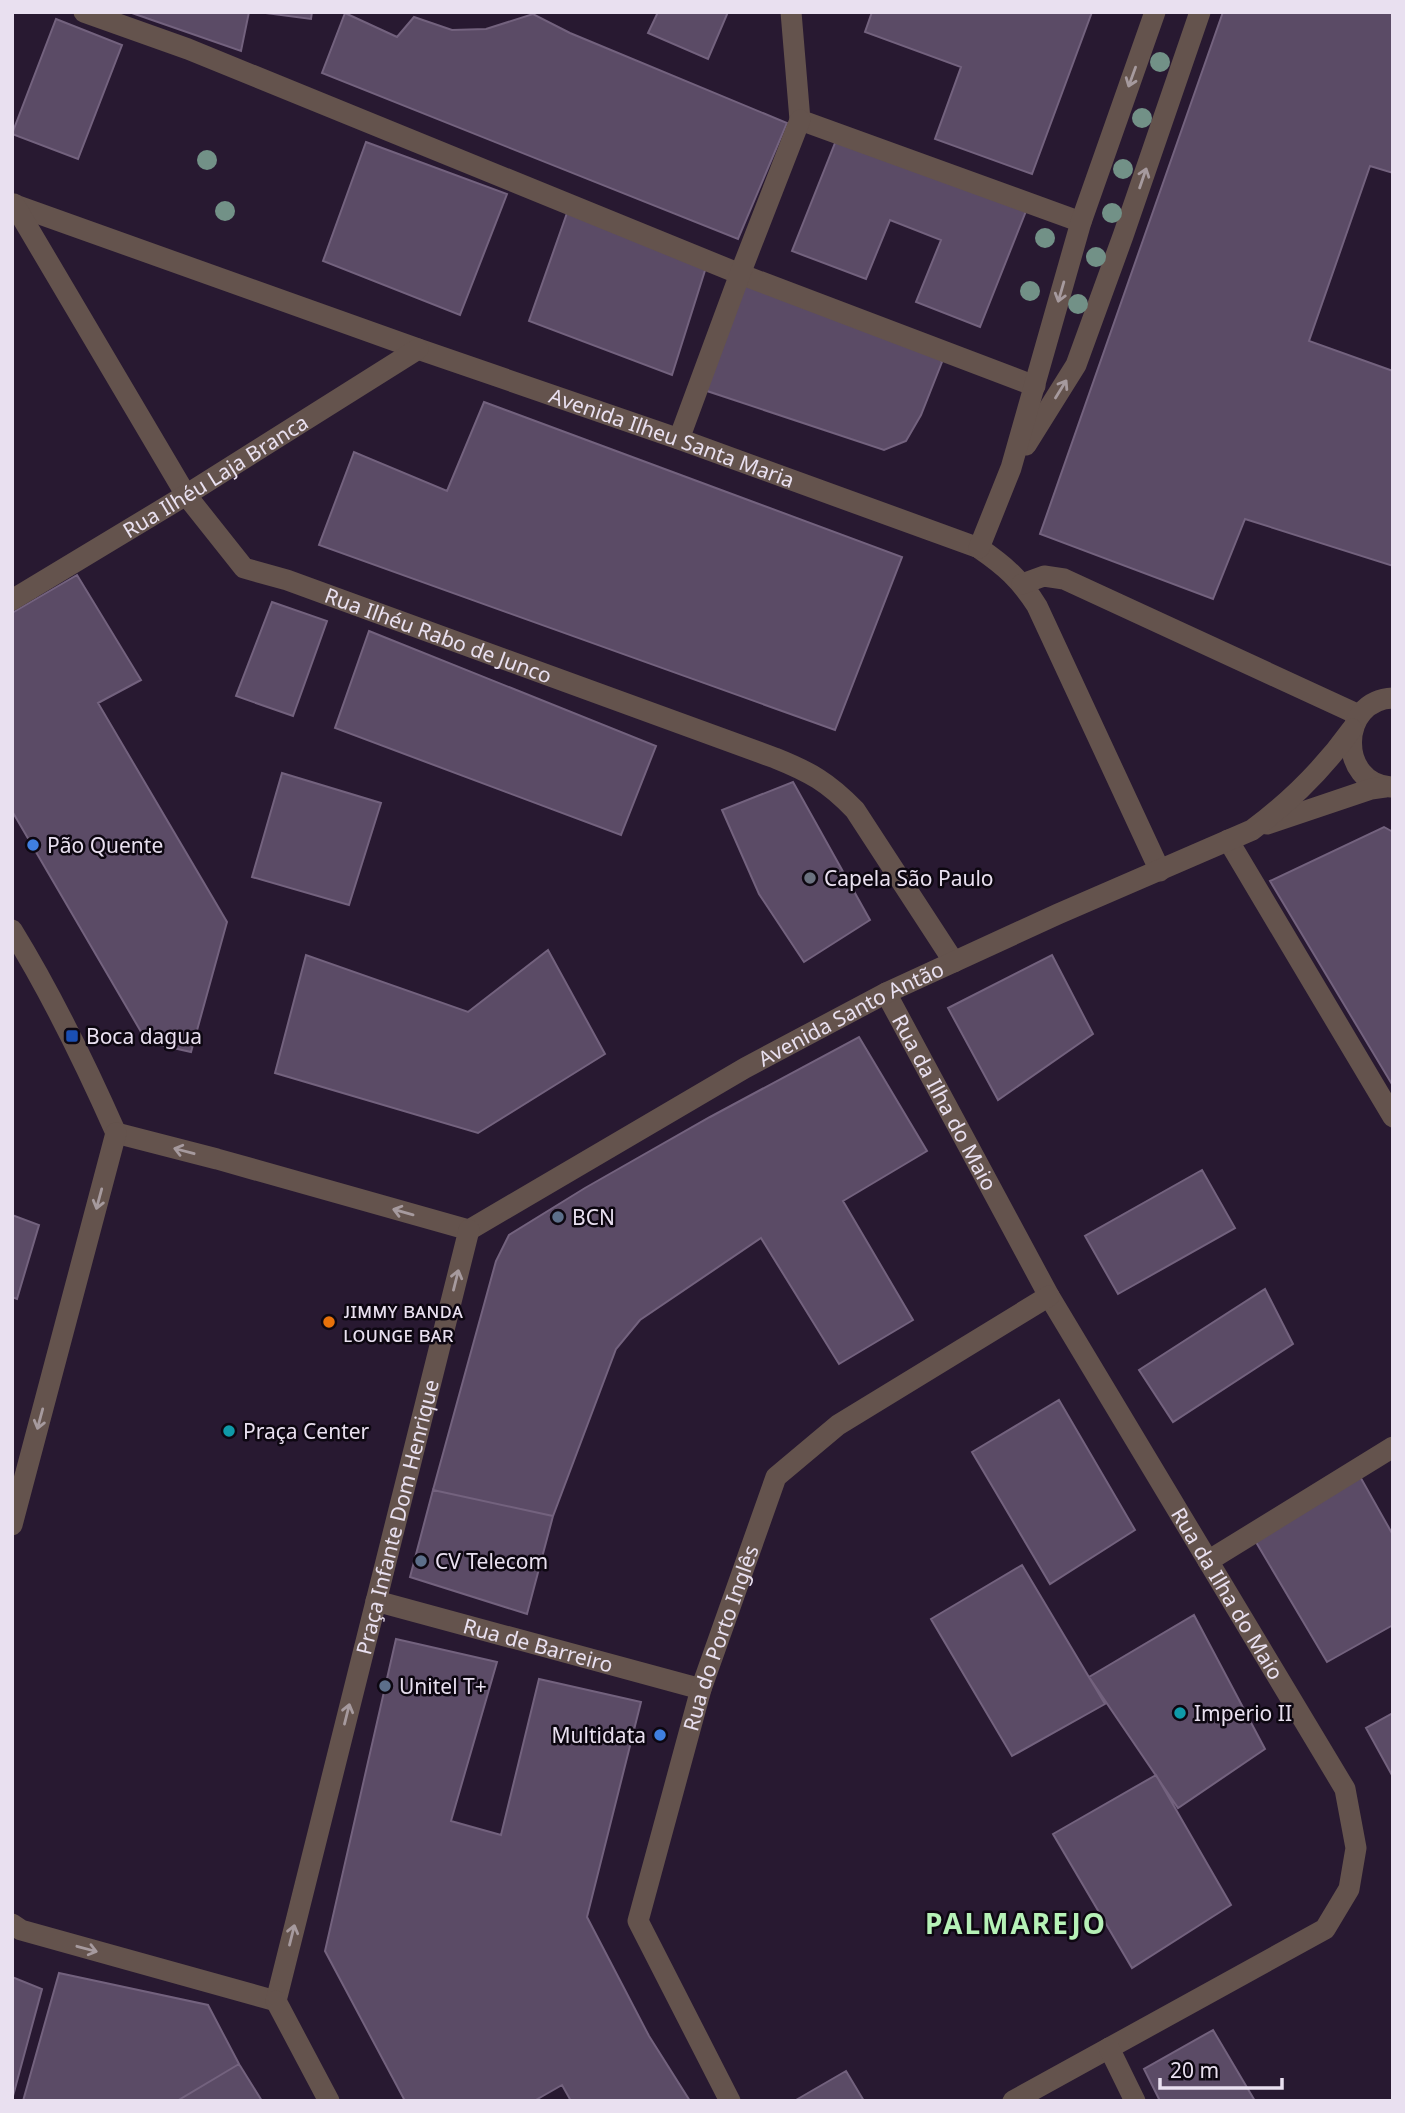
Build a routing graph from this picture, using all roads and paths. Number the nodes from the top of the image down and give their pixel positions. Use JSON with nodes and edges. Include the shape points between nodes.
{"nodes":[{"id":1,"x":84,"y":12,"type":"edge"},
{"id":2,"x":791,"y":12,"type":"edge"},
{"id":3,"x":1155,"y":12,"type":"edge"},
{"id":4,"x":1200,"y":12,"type":"edge"},
{"id":5,"x":800,"y":120,"type":"junction"},
{"id":6,"x":13,"y":204,"type":"edge"},
{"id":7,"x":1080,"y":222,"type":"junction"},
{"id":8,"x":740,"y":274,"type":"junction"},
{"id":9,"x":418,"y":349,"type":"junction"},
{"id":10,"x":1035,"y":386,"type":"junction"},
{"id":11,"x":679,"y":439,"type":"junction"},
{"id":12,"x":1012,"y":468,"type":"junction"},
{"id":13,"x":186,"y":495,"type":"junction"},
{"id":14,"x":979,"y":548,"type":"junction"},
{"id":15,"x":1022,"y":583,"type":"junction"},
{"id":16,"x":12,"y":600,"type":"edge"},
{"id":17,"x":1393,"y":685,"type":"edge"},
{"id":18,"x":1393,"y":698,"type":"edge"},
{"id":19,"x":1361,"y":716,"type":"junction"},
{"id":20,"x":1389,"y":787,"type":"edge"},
{"id":21,"x":1252,"y":830,"type":"junction"},
{"id":22,"x":1228,"y":840,"type":"junction"},
{"id":23,"x":1160,"y":870,"type":"junction"},
{"id":24,"x":12,"y":930,"type":"edge"},
{"id":25,"x":954,"y":962,"type":"junction"},
{"id":26,"x":886,"y":993,"type":"junction"},
{"id":27,"x":1393,"y":1117,"type":"edge"},
{"id":28,"x":116,"y":1133,"type":"junction"},
{"id":29,"x":469,"y":1230,"type":"junction"},
{"id":30,"x":1049,"y":1296,"type":"junction"},
{"id":31,"x":1393,"y":1447,"type":"edge"},
{"id":32,"x":12,"y":1525,"type":"edge"},
{"id":33,"x":1208,"y":1561,"type":"junction"},
{"id":34,"x":376,"y":1601,"type":"junction"},
{"id":35,"x":701,"y":1689,"type":"junction"},
{"id":36,"x":12,"y":1924,"type":"edge"},
{"id":37,"x":275,"y":2001,"type":"junction"},
{"id":38,"x":1110,"y":2048,"type":"junction"},
{"id":39,"x":330,"y":2101,"type":"edge"},
{"id":40,"x":730,"y":2101,"type":"edge"},
{"id":41,"x":1013,"y":2101,"type":"edge"},
{"id":42,"x":1135,"y":2101,"type":"edge"}],
"edges":[{"from":1,"to":8,"type":"street","via":[[188,49]]},
{"from":2,"to":5,"type":"street"},
{"from":3,"to":7,"type":"street","one_way":true},
{"from":12,"to":4,"type":"street","one_way":true,"via":[[1076,365]]},
{"from":5,"to":7,"type":"street"},
{"from":5,"to":8,"type":"street"},
{"from":6,"to":9,"type":"street","name":"Avenida Ilheu Santa Maria"},
{"from":6,"to":13,"type":"street","name":"Rua Ilhéu Rabo de Junco"},
{"from":7,"to":10,"type":"street","one_way":true},
{"from":8,"to":10,"type":"street"},
{"from":8,"to":11,"type":"street"},
{"from":9,"to":11,"type":"street","name":"Avenida Ilheu Santa Maria"},
{"from":9,"to":13,"type":"street","name":"Rua Ilhéu Laja Branca"},
{"from":10,"to":12,"type":"street"},
{"from":11,"to":14,"type":"street","name":"Avenida Ilheu Santa Maria"},
{"from":12,"to":14,"type":"street"},
{"from":13,"to":16,"type":"street","name":"Rua Ilhéu Laja Branca"},
{"from":13,"to":25,"type":"street","name":"Rua Ilhéu Rabo de Junco","via":[[244,568],[762,753],[819,778],[855,810]]},
{"from":14,"to":15,"type":"street","name":"Avenida Ilheu Santa Maria"},
{"from":15,"to":19,"type":"street","via":[[1044,576],[1064,579]]},
{"from":15,"to":23,"type":"street","name":"Avenida Ilheu Santa Maria","via":[[1037,606]]},
{"from":17,"to":19,"type":"street","name":"Avenida Santo Antão"},
{"from":18,"to":19,"type":"street","via":[[1385,698]]},
{"from":19,"to":20,"type":"street","via":[[1350,744],[1353,759],[1371,781]]},
{"from":19,"to":21,"type":"street","name":"Avenida Santo Antão","via":[[1306,784]]},
{"from":20,"to":21,"type":"street","name":"Avenida Santo Antão"},
{"from":21,"to":22,"type":"street","name":"Avenida Santo Antão"},
{"from":22,"to":23,"type":"street","name":"Avenida Santo Antão"},
{"from":22,"to":27,"type":"street"},
{"from":23,"to":25,"type":"street","name":"Avenida Santo Antão"},
{"from":24,"to":28,"type":"street","via":[[72,1036]]},
{"from":25,"to":26,"type":"street","name":"Avenida Santo Antão"},
{"from":26,"to":29,"type":"street","name":"Avenida Santo Antão","via":[[746,1068]]},
{"from":26,"to":30,"type":"street","name":"Rua da Ilha do Maio"},
{"from":29,"to":28,"type":"street","one_way":true},
{"from":28,"to":32,"type":"street","one_way":true},
{"from":34,"to":29,"type":"street","name":"Praça Infante Dom Henrique","one_way":true},
{"from":30,"to":33,"type":"street","name":"Rua da Ilha do Maio"},
{"from":30,"to":35,"type":"street","name":"Rua do Porto Inglês","via":[[838,1425],[776,1477]]},
{"from":31,"to":33,"type":"street"},
{"from":33,"to":38,"type":"street","name":"Rua da Ilha do Maio","via":[[1345,1789],[1356,1848],[1349,1889],[1325,1929]]},
{"from":34,"to":35,"type":"street","name":"Rua de Barreiro"},
{"from":37,"to":34,"type":"street","name":"Praça Infante Dom Henrique","one_way":true},
{"from":35,"to":40,"type":"street","name":"Rua do Porto Inglês","via":[[638,1921]]},
{"from":36,"to":37,"type":"street","one_way":true},
{"from":37,"to":39,"type":"street"},
{"from":38,"to":41,"type":"street","name":"Rua da Ilha do Maio"},
{"from":38,"to":42,"type":"street"}]}
